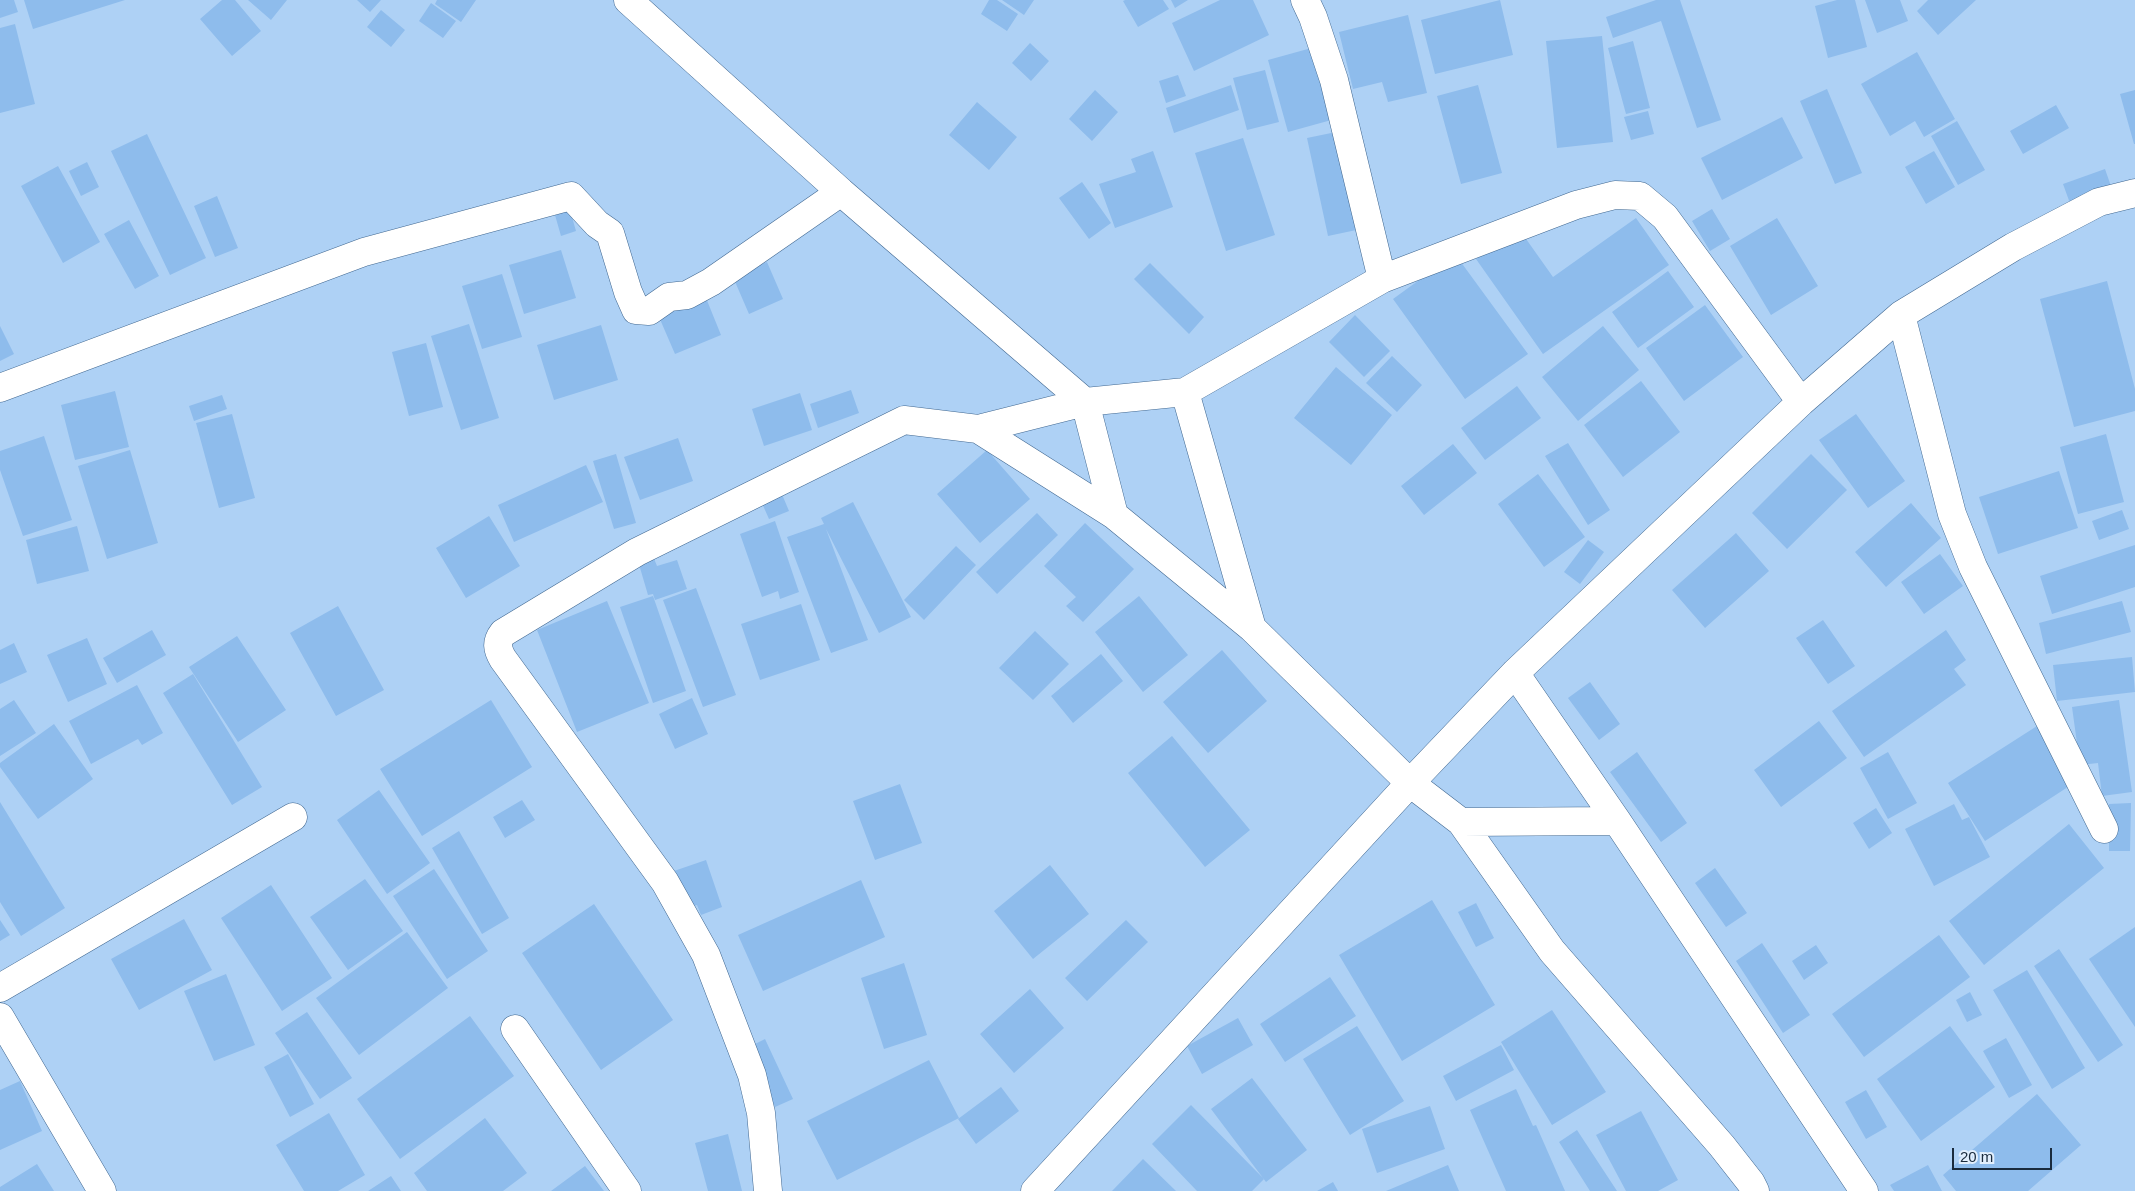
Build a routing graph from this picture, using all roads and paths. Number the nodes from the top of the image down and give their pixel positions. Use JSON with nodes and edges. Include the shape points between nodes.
{"nodes":[{"id":1,"x":628,"y":0,"type":"edge"},
{"id":2,"x":1305,"y":0,"type":"edge"},
{"id":3,"x":841,"y":192,"type":"junction"},
{"id":4,"x":2135,"y":193,"type":"edge"},
{"id":5,"x":1382,"y":279,"type":"junction"},
{"id":6,"x":1901,"y":315,"type":"junction"},
{"id":7,"x":0,"y":388,"type":"edge"},
{"id":8,"x":1185,"y":392,"type":"junction"},
{"id":9,"x":1084,"y":402,"type":"junction"},
{"id":10,"x":1801,"y":402,"type":"junction"},
{"id":11,"x":978,"y":429,"type":"junction"},
{"id":12,"x":1114,"y":515,"type":"junction"},
{"id":13,"x":1252,"y":628,"type":"junction"},
{"id":14,"x":1515,"y":673,"type":"junction"},
{"id":15,"x":1410,"y":783,"type":"junction"},
{"id":16,"x":292,"y":817,"type":"dead end"},
{"id":17,"x":1618,"y":821,"type":"junction"},
{"id":18,"x":1462,"y":822,"type":"junction"},
{"id":19,"x":2104,"y":830,"type":"dead end"},
{"id":20,"x":0,"y":988,"type":"edge"},
{"id":21,"x":0,"y":1017,"type":"edge"},
{"id":22,"x":515,"y":1029,"type":"dead end"},
{"id":23,"x":102,"y":1191,"type":"edge"},
{"id":24,"x":627,"y":1191,"type":"edge"},
{"id":25,"x":768,"y":1191,"type":"edge"},
{"id":26,"x":1035,"y":1191,"type":"edge"},
{"id":27,"x":1755,"y":1191,"type":"edge"},
{"id":28,"x":1864,"y":1191,"type":"edge"}],
"edges":[{"from":1,"to":3,"type":"street"},
{"from":2,"to":5,"type":"street","via":[[1332,73]]},
{"from":3,"to":7,"type":"street","via":[[711,282],[686,295],[669,297],[649,311],[636,310],[610,233],[571,196],[364,252]]},
{"from":3,"to":9,"type":"street"},
{"from":4,"to":6,"type":"street","via":[[2099,202],[2013,247]]},
{"from":5,"to":8,"type":"street"},
{"from":5,"to":10,"type":"street","via":[[1576,205],[1615,195],[1640,196],[1665,217]]},
{"from":6,"to":10,"type":"street"},
{"from":6,"to":19,"type":"street","via":[[1952,514],[1973,567]]},
{"from":8,"to":9,"type":"street"},
{"from":8,"to":13,"type":"street"},
{"from":9,"to":11,"type":"street"},
{"from":9,"to":12,"type":"street"},
{"from":10,"to":14,"type":"street"},
{"from":11,"to":12,"type":"street"},
{"from":11,"to":25,"type":"street","via":[[904,420],[637,552],[499,638],[498,651],[503,659],[665,882],[706,955],[752,1075],[761,1113]]},
{"from":12,"to":13,"type":"street"},
{"from":13,"to":15,"type":"street"},
{"from":14,"to":15,"type":"street"},
{"from":14,"to":17,"type":"street"},
{"from":15,"to":18,"type":"street"},
{"from":15,"to":26,"type":"street"},
{"from":16,"to":20,"type":"street"},
{"from":17,"to":18,"type":"street"},
{"from":17,"to":28,"type":"street"},
{"from":18,"to":27,"type":"street","via":[[1552,951],[1722,1146]]},
{"from":21,"to":23,"type":"street"},
{"from":22,"to":24,"type":"street"}]}
